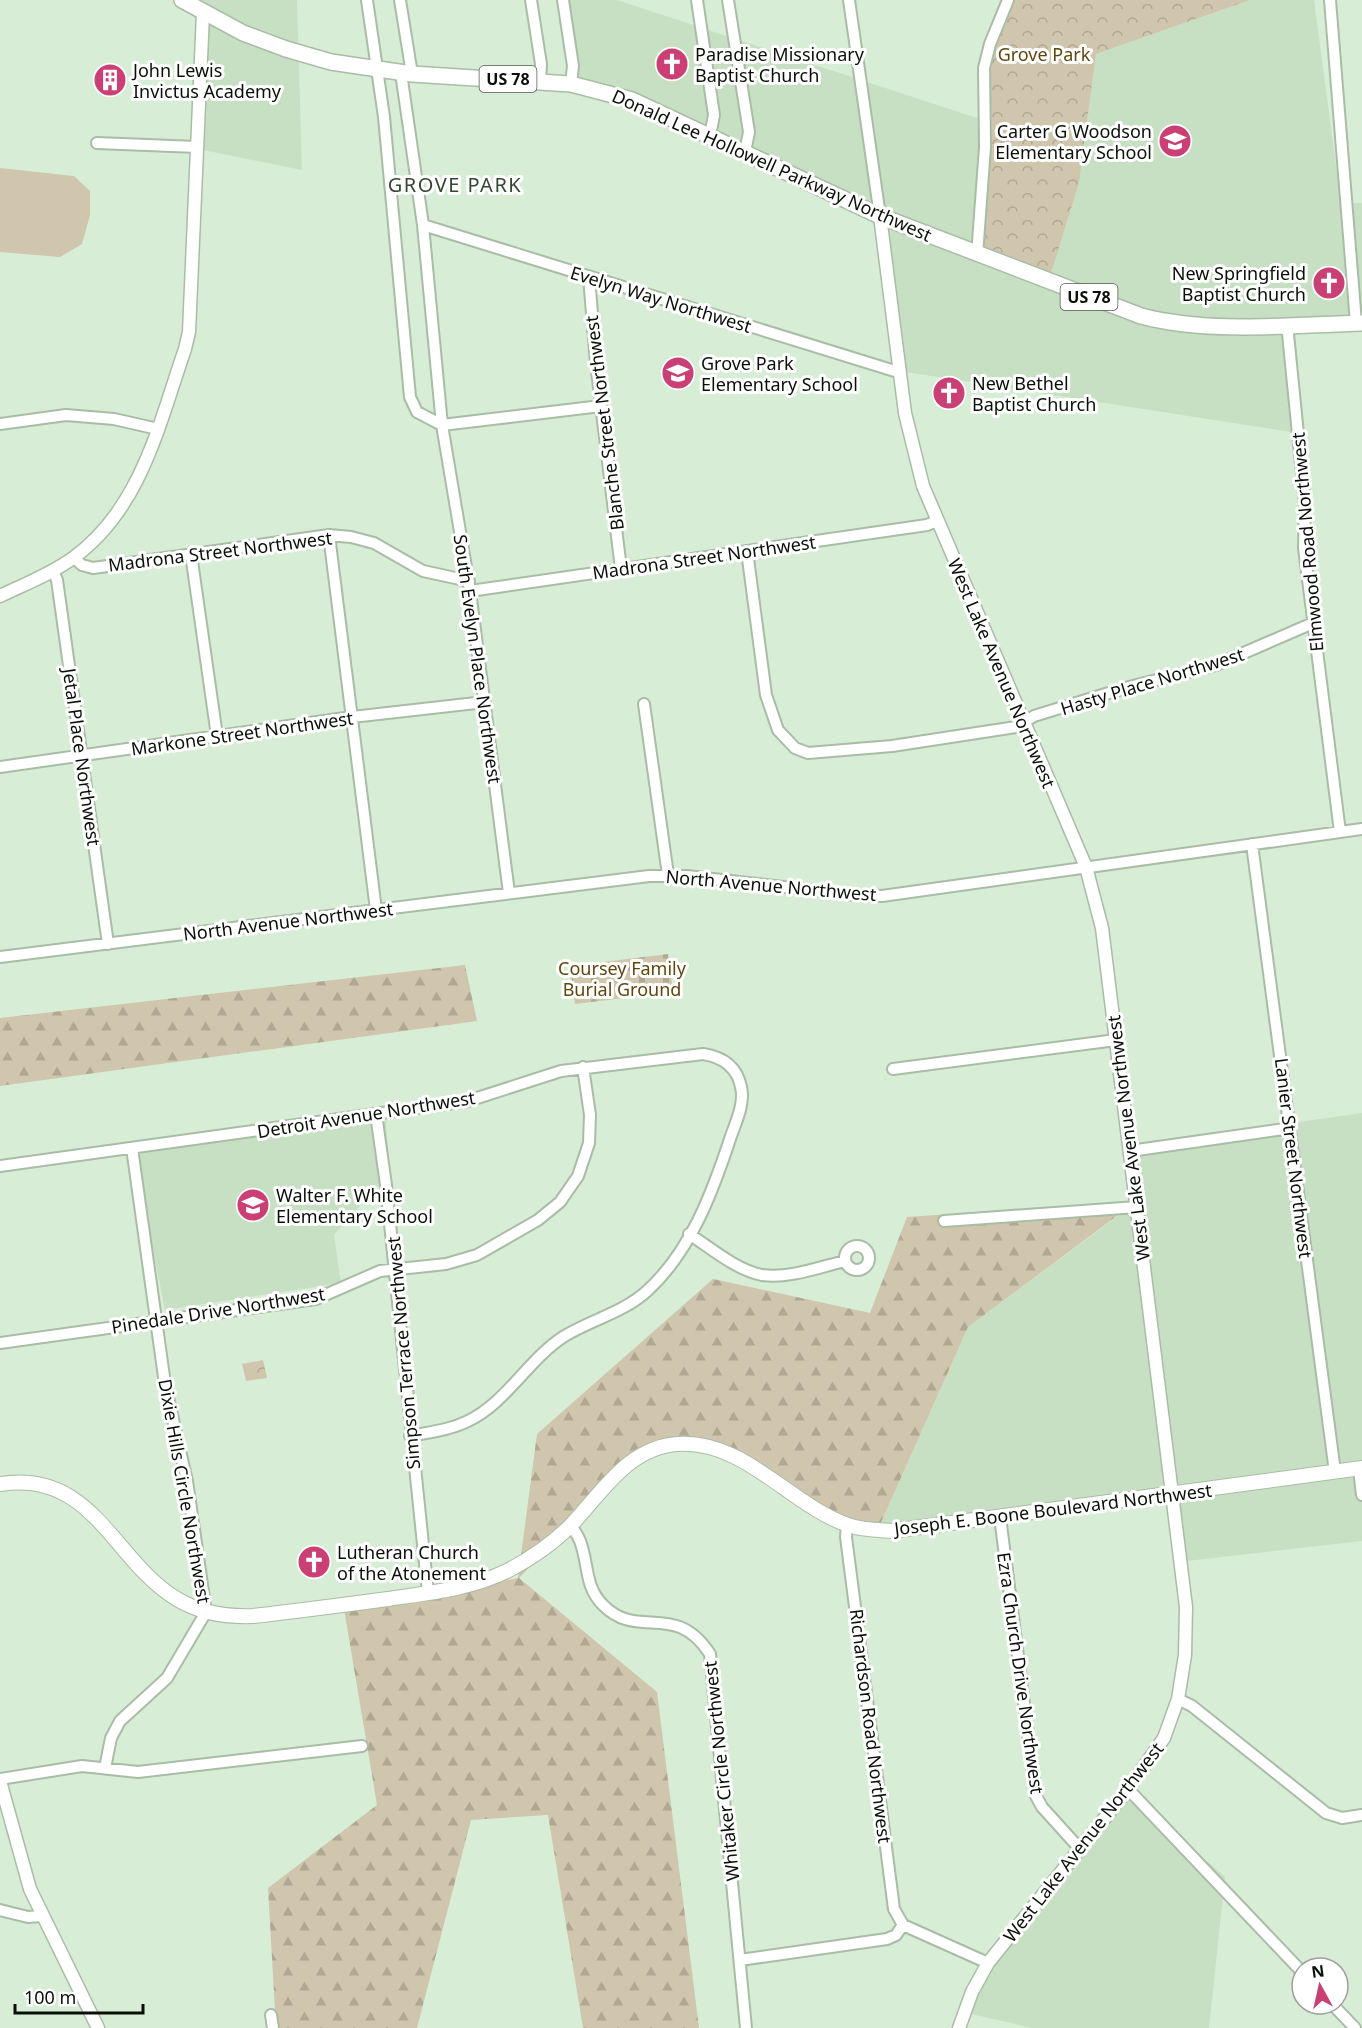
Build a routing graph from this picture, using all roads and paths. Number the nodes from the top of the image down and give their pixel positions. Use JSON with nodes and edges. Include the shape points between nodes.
{"nodes":[{"id":1,"x":182,"y":0,"type":"edge"},
{"id":2,"x":367,"y":0,"type":"edge"},
{"id":3,"x":400,"y":0,"type":"edge"},
{"id":4,"x":531,"y":0,"type":"edge"},
{"id":5,"x":563,"y":0,"type":"edge"},
{"id":6,"x":697,"y":0,"type":"edge"},
{"id":7,"x":728,"y":0,"type":"edge"},
{"id":8,"x":849,"y":0,"type":"edge"},
{"id":9,"x":1008,"y":0,"type":"edge"},
{"id":10,"x":1330,"y":0,"type":"edge"},
{"id":11,"x":204,"y":7,"type":"edge"},
{"id":12,"x":377,"y":70,"type":"junction"},
{"id":13,"x":406,"y":73,"type":"junction"},
{"id":14,"x":540,"y":81,"type":"junction"},
{"id":15,"x":571,"y":84,"type":"junction"},
{"id":16,"x":710,"y":136,"type":"junction"},
{"id":17,"x":97,"y":143,"type":"dead end"},
{"id":18,"x":197,"y":147,"type":"junction"},
{"id":19,"x":745,"y":152,"type":"junction"},
{"id":20,"x":880,"y":216,"type":"junction"},
{"id":21,"x":423,"y":225,"type":"junction"},
{"id":22,"x":977,"y":255,"type":"junction"},
{"id":23,"x":589,"y":277,"type":"junction"},
{"id":24,"x":1359,"y":323,"type":"edge"},
{"id":25,"x":1287,"y":324,"type":"junction"},
{"id":26,"x":898,"y":372,"type":"junction"},
{"id":27,"x":601,"y":406,"type":"junction"},
{"id":28,"x":0,"y":423,"type":"edge"},
{"id":29,"x":442,"y":425,"type":"junction"},
{"id":30,"x":158,"y":429,"type":"junction"},
{"id":31,"x":937,"y":521,"type":"junction"},
{"id":32,"x":329,"y":535,"type":"junction"},
{"id":33,"x":747,"y":551,"type":"junction"},
{"id":34,"x":191,"y":554,"type":"junction"},
{"id":35,"x":74,"y":558,"type":"junction"},
{"id":36,"x":621,"y":569,"type":"junction"},
{"id":37,"x":53,"y":571,"type":"junction"},
{"id":38,"x":470,"y":586,"type":"junction"},
{"id":39,"x":0,"y":596,"type":"edge"},
{"id":40,"x":1313,"y":623,"type":"junction"},
{"id":41,"x":485,"y":702,"type":"junction"},
{"id":42,"x":644,"y":704,"type":"dead end"},
{"id":43,"x":352,"y":717,"type":"junction"},
{"id":44,"x":1024,"y":722,"type":"junction"},
{"id":45,"x":217,"y":736,"type":"junction"},
{"id":46,"x":82,"y":755,"type":"junction"},
{"id":47,"x":0,"y":767,"type":"edge"},
{"id":48,"x":1362,"y":829,"type":"edge"},
{"id":49,"x":1340,"y":832,"type":"junction"},
{"id":50,"x":1252,"y":844,"type":"junction"},
{"id":51,"x":1086,"y":867,"type":"junction"},
{"id":52,"x":668,"y":875,"type":"junction"},
{"id":53,"x":509,"y":893,"type":"junction"},
{"id":54,"x":376,"y":910,"type":"junction"},
{"id":55,"x":108,"y":944,"type":"junction"},
{"id":56,"x":0,"y":957,"type":"edge"},
{"id":57,"x":1116,"y":1040,"type":"junction"},
{"id":58,"x":583,"y":1067,"type":"junction"},
{"id":59,"x":893,"y":1069,"type":"dead end"},
{"id":60,"x":376,"y":1114,"type":"junction"},
{"id":61,"x":1291,"y":1128,"type":"junction"},
{"id":62,"x":132,"y":1148,"type":"junction"},
{"id":63,"x":1130,"y":1151,"type":"junction"},
{"id":64,"x":0,"y":1166,"type":"edge"},
{"id":65,"x":1137,"y":1207,"type":"junction"},
{"id":66,"x":944,"y":1221,"type":"dead end"},
{"id":67,"x":689,"y":1234,"type":"junction"},
{"id":68,"x":845,"y":1261,"type":"dead end"},
{"id":69,"x":395,"y":1269,"type":"junction"},
{"id":70,"x":156,"y":1322,"type":"junction"},
{"id":71,"x":0,"y":1343,"type":"edge"},
{"id":72,"x":410,"y":1436,"type":"junction"},
{"id":73,"x":1360,"y":1469,"type":"edge"},
{"id":74,"x":1335,"y":1472,"type":"junction"},
{"id":75,"x":0,"y":1484,"type":"edge"},
{"id":76,"x":1172,"y":1494,"type":"junction"},
{"id":77,"x":1362,"y":1495,"type":"edge"},
{"id":78,"x":1000,"y":1517,"type":"junction"},
{"id":79,"x":571,"y":1525,"type":"junction"},
{"id":80,"x":847,"y":1525,"type":"junction"},
{"id":81,"x":428,"y":1593,"type":"junction"},
{"id":82,"x":206,"y":1612,"type":"junction"},
{"id":83,"x":1178,"y":1699,"type":"junction"},
{"id":84,"x":362,"y":1746,"type":"dead end"},
{"id":85,"x":105,"y":1768,"type":"junction"},
{"id":86,"x":0,"y":1780,"type":"edge"},
{"id":87,"x":1128,"y":1789,"type":"junction"},
{"id":88,"x":1362,"y":1815,"type":"edge"},
{"id":89,"x":1080,"y":1849,"type":"junction"},
{"id":90,"x":0,"y":1910,"type":"edge"},
{"id":91,"x":41,"y":1916,"type":"junction"},
{"id":92,"x":903,"y":1925,"type":"junction"},
{"id":93,"x":1290,"y":1959,"type":"edge"},
{"id":94,"x":740,"y":1960,"type":"junction"},
{"id":95,"x":988,"y":1964,"type":"junction"},
{"id":96,"x":271,"y":2015,"type":"dead end"},
{"id":97,"x":1344,"y":2016,"type":"edge"},
{"id":98,"x":98,"y":2028,"type":"edge"},
{"id":99,"x":273,"y":2028,"type":"edge"},
{"id":100,"x":746,"y":2028,"type":"edge"},
{"id":101,"x":959,"y":2028,"type":"edge"},
{"id":102,"x":1355,"y":2028,"type":"edge"}],
"edges":[{"from":1,"to":11,"type":"main road","name":"Donald Lee Hollowell Parkway Northwest","number":"US 78"},
{"from":2,"to":12,"type":"street"},
{"from":3,"to":13,"type":"street","name":"South Evelyn Place Northwest"},
{"from":4,"to":14,"type":"street"},
{"from":5,"to":15,"type":"street","via":[[573,66]]},
{"from":6,"to":16,"type":"street","via":[[714,116]]},
{"from":7,"to":19,"type":"street","via":[[748,132]]},
{"from":8,"to":20,"type":"street"},
{"from":9,"to":22,"type":"street","via":[[984,68]]},
{"from":10,"to":24,"type":"street"},
{"from":11,"to":12,"type":"main road","name":"Donald Lee Hollowell Parkway Northwest","number":"US 78","via":[[286,49]]},
{"from":11,"to":18,"type":"street"},
{"from":12,"to":13,"type":"main road","name":"Donald Lee Hollowell Parkway Northwest","number":"US 78"},
{"from":12,"to":29,"type":"street","via":[[410,397],[417,412]]},
{"from":13,"to":14,"type":"main road","name":"Donald Lee Hollowell Parkway Northwest","number":"US 78"},
{"from":13,"to":21,"type":"street","name":"South Evelyn Place Northwest"},
{"from":14,"to":15,"type":"main road","name":"Donald Lee Hollowell Parkway Northwest","number":"US 78"},
{"from":15,"to":16,"type":"main road","name":"Donald Lee Hollowell Parkway Northwest","number":"US 78","via":[[632,100]]},
{"from":16,"to":19,"type":"main road","name":"Donald Lee Hollowell Parkway Northwest","number":"US 78"},
{"from":17,"to":18,"type":"street"},
{"from":18,"to":30,"type":"street","via":[[189,332]]},
{"from":19,"to":20,"type":"main road","name":"Donald Lee Hollowell Parkway Northwest","number":"US 78"},
{"from":20,"to":22,"type":"main road","name":"Donald Lee Hollowell Parkway Northwest","number":"US 78"},
{"from":20,"to":26,"type":"street","name":"West Lake Avenue Northwest"},
{"from":21,"to":23,"type":"street","name":"Evelyn Way Northwest"},
{"from":21,"to":29,"type":"street","name":"South Evelyn Place Northwest"},
{"from":22,"to":25,"type":"main road","name":"Donald Lee Hollowell Parkway Northwest","number":"US 78","via":[[1169,324]]},
{"from":23,"to":26,"type":"street","name":"Evelyn Way Northwest"},
{"from":23,"to":27,"type":"street","name":"Blanche Street Northwest"},
{"from":24,"to":25,"type":"main road","name":"Donald Lee Hollowell Parkway Northwest","number":"US 78"},
{"from":25,"to":40,"type":"street","name":"Elmwood Road Northwest"},
{"from":26,"to":31,"type":"street","name":"West Lake Avenue Northwest","via":[[913,449]]},
{"from":27,"to":29,"type":"street"},
{"from":27,"to":36,"type":"street","name":"Blanche Street Northwest"},
{"from":28,"to":30,"type":"street","via":[[66,415],[114,419]]},
{"from":29,"to":38,"type":"street","name":"South Evelyn Place Northwest"},
{"from":30,"to":35,"type":"street","via":[[125,504],[102,534]]},
{"from":31,"to":33,"type":"street","name":"Madrona Street Northwest"},
{"from":31,"to":44,"type":"street","name":"West Lake Avenue Northwest"},
{"from":32,"to":34,"type":"street","name":"Madrona Street Northwest"},
{"from":32,"to":38,"type":"street","name":"Madrona Street Northwest","via":[[374,543],[423,571]]},
{"from":32,"to":43,"type":"street"},
{"from":33,"to":36,"type":"street","name":"Madrona Street Northwest"},
{"from":33,"to":44,"type":"street","name":"Hasty Place Northwest","via":[[766,695],[778,730],[795,748],[823,754],[1016,727]]},
{"from":34,"to":35,"type":"street","name":"Madrona Street Northwest","via":[[93,568]]},
{"from":34,"to":45,"type":"street"},
{"from":35,"to":37,"type":"street"},
{"from":36,"to":38,"type":"street","name":"Madrona Street Northwest"},
{"from":37,"to":39,"type":"street"},
{"from":37,"to":46,"type":"street","name":"Jetal Place Northwest"},
{"from":38,"to":41,"type":"street","name":"South Evelyn Place Northwest"},
{"from":40,"to":44,"type":"street","name":"Hasty Place Northwest","via":[[1216,665],[1125,688]]},
{"from":40,"to":49,"type":"street","name":"Elmwood Road Northwest"},
{"from":41,"to":43,"type":"street","name":"Markone Street Northwest"},
{"from":41,"to":53,"type":"street","name":"South Evelyn Place Northwest"},
{"from":42,"to":52,"type":"street"},
{"from":43,"to":45,"type":"street","name":"Markone Street Northwest"},
{"from":43,"to":54,"type":"street"},
{"from":44,"to":51,"type":"street","name":"West Lake Avenue Northwest"},
{"from":45,"to":46,"type":"street","name":"Markone Street Northwest"},
{"from":46,"to":47,"type":"street","name":"Markone Street Northwest"},
{"from":46,"to":55,"type":"street","name":"Jetal Place Northwest"},
{"from":48,"to":49,"type":"street","name":"North Avenue Northwest"},
{"from":49,"to":50,"type":"street","name":"North Avenue Northwest"},
{"from":50,"to":51,"type":"street","name":"North Avenue Northwest"},
{"from":50,"to":61,"type":"street","name":"Lanier Street Northwest"},
{"from":51,"to":52,"type":"street","name":"North Avenue Northwest","via":[[882,896]]},
{"from":51,"to":57,"type":"street","name":"West Lake Avenue Northwest","via":[[1102,928]]},
{"from":52,"to":53,"type":"street","name":"North Avenue Northwest"},
{"from":53,"to":54,"type":"street","name":"North Avenue Northwest"},
{"from":54,"to":55,"type":"street","name":"North Avenue Northwest"},
{"from":55,"to":56,"type":"street","name":"North Avenue Northwest"},
{"from":57,"to":59,"type":"street"},
{"from":57,"to":63,"type":"street","name":"West Lake Avenue Northwest"},
{"from":58,"to":60,"type":"street","name":"Detroit Avenue Northwest","via":[[540,1076],[468,1101]]},
{"from":58,"to":67,"type":"street","name":"Detroit Avenue Northwest","via":[[703,1054],[722,1059],[736,1073],[742,1089],[740,1107],[714,1189]]},
{"from":58,"to":69,"type":"street","name":"Pinedale Drive Northwest","via":[[590,1115],[589,1143],[578,1176],[560,1202],[538,1220],[477,1255],[446,1264]]},
{"from":60,"to":62,"type":"street","name":"Detroit Avenue Northwest"},
{"from":60,"to":69,"type":"street","name":"Simpson Terrace Northwest"},
{"from":61,"to":63,"type":"street"},
{"from":61,"to":74,"type":"street","name":"Lanier Street Northwest"},
{"from":62,"to":64,"type":"street","name":"Detroit Avenue Northwest"},
{"from":62,"to":70,"type":"street","name":"Dixie Hills Circle Northwest"},
{"from":63,"to":65,"type":"street","name":"West Lake Avenue Northwest"},
{"from":65,"to":66,"type":"street"},
{"from":65,"to":76,"type":"street","name":"West Lake Avenue Northwest"},
{"from":67,"to":68,"type":"street","via":[[761,1275]]},
{"from":67,"to":72,"type":"street","name":"Detroit Avenue Northwest","via":[[665,1272],[646,1292],[560,1339],[484,1412],[451,1428]]},
{"from":69,"to":70,"type":"street","name":"Pinedale Drive Northwest","via":[[365,1275],[316,1299]]},
{"from":69,"to":72,"type":"street","name":"Simpson Terrace Northwest"},
{"from":70,"to":71,"type":"street","name":"Pinedale Drive Northwest"},
{"from":70,"to":82,"type":"street","name":"Dixie Hills Circle Northwest","via":[[165,1384],[187,1481]]},
{"from":72,"to":81,"type":"street","name":"Simpson Terrace Northwest"},
{"from":73,"to":74,"type":"main road","name":"Joseph E. Boone Boulevard Northwest"},
{"from":73,"to":77,"type":"street"},
{"from":74,"to":76,"type":"main road","name":"Joseph E. Boone Boulevard Northwest"},
{"from":75,"to":82,"type":"main road","name":"Joseph E. Boone Boulevard Northwest","via":[[38,1484],[74,1498],[93,1512],[161,1588]]},
{"from":76,"to":78,"type":"main road","name":"Joseph E. Boone Boulevard Northwest"},
{"from":76,"to":83,"type":"street","name":"West Lake Avenue Northwest","via":[[1186,1607],[1185,1655]]},
{"from":78,"to":80,"type":"main road","name":"Joseph E. Boone Boulevard Northwest","via":[[892,1531]]},
{"from":78,"to":89,"type":"street","name":"Ezra Church Drive Northwest","via":[[1036,1796],[1041,1807]]},
{"from":79,"to":80,"type":"main road","name":"Joseph E. Boone Boulevard Northwest","via":[[630,1463],[655,1449],[681,1444],[741,1460]]},
{"from":79,"to":81,"type":"main road","name":"Joseph E. Boone Boulevard Northwest","via":[[540,1551],[506,1571],[468,1585]]},
{"from":79,"to":94,"type":"street","name":"Whitaker Circle Northwest","via":[[581,1542],[590,1586],[604,1607],[629,1620],[682,1626],[699,1638],[710,1654]]},
{"from":80,"to":92,"type":"street","name":"Richardson Road Northwest","via":[[894,1909]]},
{"from":81,"to":82,"type":"main road","name":"Joseph E. Boone Boulevard Northwest","via":[[253,1616]]},
{"from":82,"to":85,"type":"street","name":"Dixie Hills Circle Northwest","via":[[167,1678],[120,1720],[111,1738]]},
{"from":83,"to":87,"type":"street","name":"West Lake Avenue Northwest","via":[[1164,1738]]},
{"from":83,"to":88,"type":"street","via":[[1326,1813],[1342,1818]]},
{"from":84,"to":85,"type":"street","via":[[138,1772]]},
{"from":85,"to":86,"type":"street","via":[[82,1766]]},
{"from":86,"to":91,"type":"street","via":[[20,1860]]},
{"from":87,"to":89,"type":"street","name":"West Lake Avenue Northwest"},
{"from":87,"to":93,"type":"street"},
{"from":89,"to":95,"type":"street","name":"West Lake Avenue Northwest"},
{"from":90,"to":91,"type":"street"},
{"from":91,"to":98,"type":"street"},
{"from":92,"to":94,"type":"street","via":[[896,1935],[886,1939]]},
{"from":92,"to":95,"type":"street"},
{"from":94,"to":100,"type":"street","name":"Whitaker Circle Northwest"},
{"from":95,"to":101,"type":"street","name":"West Lake Avenue Northwest","via":[[972,1992]]},
{"from":96,"to":99,"type":"street"},
{"from":97,"to":102,"type":"street"}]}
